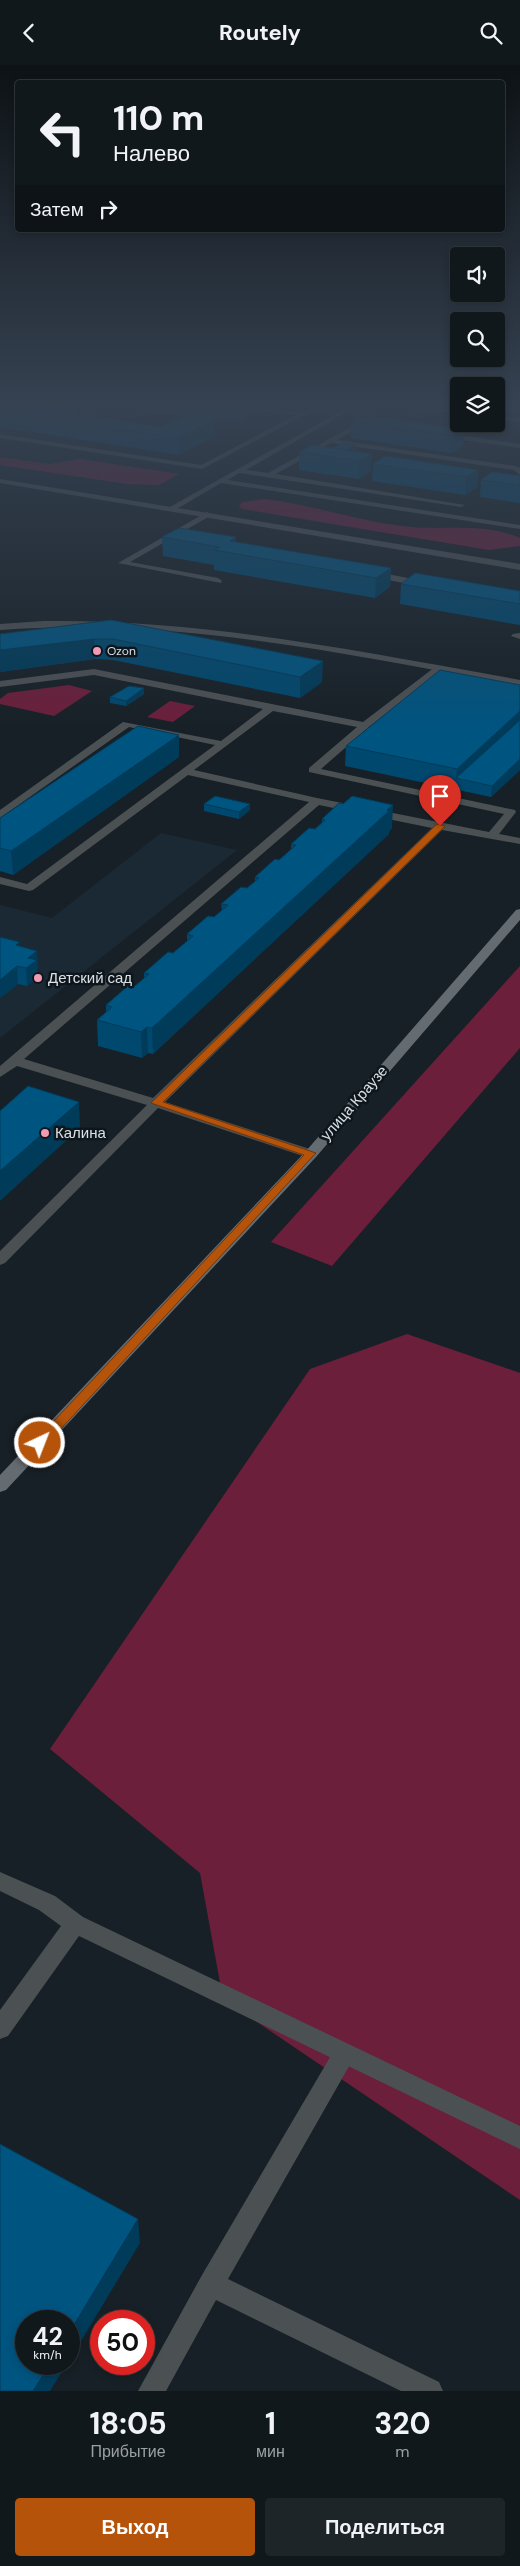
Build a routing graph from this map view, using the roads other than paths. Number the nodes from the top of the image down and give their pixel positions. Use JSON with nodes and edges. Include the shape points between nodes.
{"nodes":[{"id":1,"x":208,"y":514,"type":"joint"},
{"id":2,"x":432,"y":514,"type":"edge"},
{"id":3,"x":520,"y":527,"type":"edge"},
{"id":4,"x":165,"y":539,"type":"junction"},
{"id":5,"x":184,"y":542,"type":"edge"},
{"id":6,"x":520,"y":567,"type":"edge"},
{"id":7,"x":359,"y":572,"type":"edge"},
{"id":8,"x":218,"y":581,"type":"dead end"},
{"id":9,"x":436,"y":586,"type":"edge"},
{"id":10,"x":0,"y":627,"type":"edge"},
{"id":11,"x":438,"y":669,"type":"junction"},
{"id":12,"x":484,"y":677,"type":"junction"},
{"id":13,"x":520,"y":683,"type":"edge"},
{"id":14,"x":0,"y":684,"type":"edge"},
{"id":15,"x":470,"y":688,"type":"edge"},
{"id":16,"x":271,"y":707,"type":"junction"},
{"id":17,"x":365,"y":725,"type":"junction"},
{"id":18,"x":223,"y":744,"type":"junction"},
{"id":19,"x":186,"y":771,"type":"junction"},
{"id":20,"x":434,"y":785,"type":"edge"},
{"id":21,"x":422,"y":794,"type":"junction"},
{"id":22,"x":317,"y":801,"type":"junction"},
{"id":23,"x":520,"y":804,"type":"edge"},
{"id":24,"x":511,"y":813,"type":"junction"},
{"id":25,"x":0,"y":815,"type":"edge"},
{"id":26,"x":440,"y":826,"type":"junction"},
{"id":27,"x":491,"y":836,"type":"junction"},
{"id":28,"x":520,"y":841,"type":"edge"},
{"id":29,"x":0,"y":880,"type":"edge"},
{"id":30,"x":520,"y":913,"type":"edge"},
{"id":31,"x":15,"y":1061,"type":"junction"},
{"id":32,"x":0,"y":1073,"type":"edge"},
{"id":33,"x":156,"y":1103,"type":"junction"},
{"id":34,"x":311,"y":1153,"type":"junction"},
{"id":35,"x":0,"y":1260,"type":"edge"},
{"id":36,"x":0,"y":1487,"type":"edge"},
{"id":37,"x":0,"y":1881,"type":"edge"},
{"id":38,"x":75,"y":1924,"type":"junction"},
{"id":39,"x":0,"y":2029,"type":"edge"},
{"id":40,"x":344,"y":2054,"type":"junction"},
{"id":41,"x":520,"y":2138,"type":"edge"},
{"id":42,"x":211,"y":2284,"type":"junction"},
{"id":43,"x":151,"y":2391,"type":"edge"},
{"id":44,"x":430,"y":2391,"type":"edge"}],
"edges":[{"from":1,"to":4,"type":"street"},
{"from":1,"to":6,"type":"street"},
{"from":2,"to":3,"type":"street"},
{"from":4,"to":5,"type":"street"},
{"from":4,"to":8,"type":"street","via":[[122,563]]},
{"from":7,"to":9,"type":"street"},
{"from":10,"to":11,"type":"street","via":[[98,623],[196,629]]},
{"from":11,"to":12,"type":"street"},
{"from":11,"to":17,"type":"street"},
{"from":12,"to":13,"type":"street"},
{"from":12,"to":15,"type":"street"},
{"from":14,"to":16,"type":"street","via":[[94,672]]},
{"from":16,"to":17,"type":"street"},
{"from":16,"to":18,"type":"street"},
{"from":17,"to":21,"type":"street","via":[[313,770]]},
{"from":18,"to":19,"type":"street"},
{"from":18,"to":25,"type":"street","via":[[127,724]]},
{"from":19,"to":22,"type":"street"},
{"from":19,"to":29,"type":"street","via":[[29,888]]},
{"from":20,"to":21,"type":"street"},
{"from":21,"to":24,"type":"street"},
{"from":22,"to":26,"type":"street"},
{"from":22,"to":31,"type":"street"},
{"from":23,"to":24,"type":"street"},
{"from":24,"to":27,"type":"street"},
{"from":26,"to":27,"type":"street"},
{"from":26,"to":33,"type":"street"},
{"from":27,"to":28,"type":"street"},
{"from":30,"to":34,"type":"main road","name":"улица Краузе"},
{"from":31,"to":32,"type":"street"},
{"from":31,"to":33,"type":"street"},
{"from":33,"to":34,"type":"street"},
{"from":33,"to":35,"type":"street"},
{"from":34,"to":36,"type":"main road","name":"улица Краузе"},
{"from":37,"to":38,"type":"street","via":[[47,1903]]},
{"from":38,"to":39,"type":"street"},
{"from":38,"to":40,"type":"street"},
{"from":40,"to":41,"type":"street"},
{"from":40,"to":42,"type":"street"},
{"from":42,"to":43,"type":"street"},
{"from":42,"to":44,"type":"street"}]}
